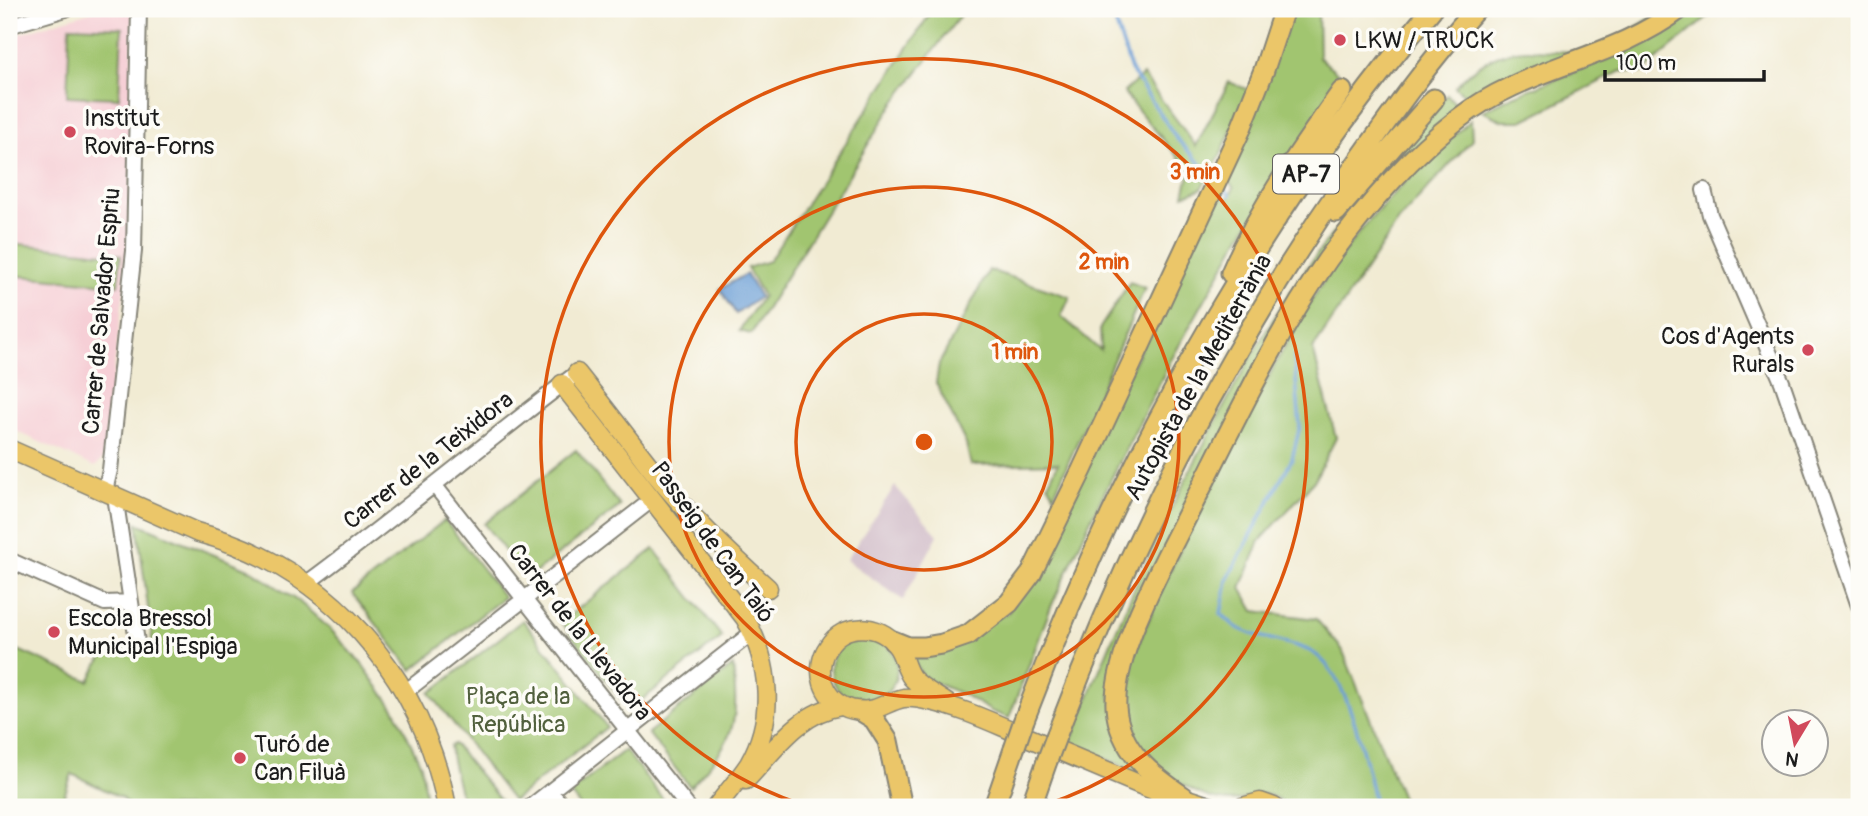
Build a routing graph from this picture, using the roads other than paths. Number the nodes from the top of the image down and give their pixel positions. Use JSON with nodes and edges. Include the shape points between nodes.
{"nodes":[{"id":1,"x":66,"y":9,"type":"edge"},
{"id":2,"x":139,"y":9,"type":"edge"},
{"id":3,"x":1284,"y":9,"type":"edge"},
{"id":4,"x":1432,"y":9,"type":"edge"},
{"id":5,"x":1476,"y":9,"type":"edge"},
{"id":6,"x":1680,"y":9,"type":"edge"},
{"id":7,"x":9,"y":26,"type":"edge"},
{"id":8,"x":1342,"y":91,"type":"dead end"},
{"id":9,"x":1434,"y":99,"type":"dead end"},
{"id":10,"x":1704,"y":191,"type":"dead end"},
{"id":11,"x":1286,"y":268,"type":"junction"},
{"id":12,"x":1196,"y":350,"type":"junction"},
{"id":13,"x":577,"y":373,"type":"joint"},
{"id":14,"x":566,"y":390,"type":"junction"},
{"id":15,"x":9,"y":449,"type":"edge"},
{"id":16,"x":435,"y":486,"type":"junction"},
{"id":17,"x":110,"y":493,"type":"junction"},
{"id":18,"x":653,"y":499,"type":"junction"},
{"id":19,"x":9,"y":560,"type":"edge"},
{"id":20,"x":307,"y":583,"type":"junction"},
{"id":21,"x":525,"y":599,"type":"junction"},
{"id":22,"x":131,"y":602,"type":"junction"},
{"id":23,"x":1859,"y":606,"type":"edge"},
{"id":24,"x":752,"y":632,"type":"junction"},
{"id":25,"x":893,"y":641,"type":"junction"},
{"id":26,"x":137,"y":642,"type":"dead end"},
{"id":27,"x":905,"y":666,"type":"junction"},
{"id":28,"x":821,"y":677,"type":"junction"},
{"id":29,"x":405,"y":692,"type":"junction"},
{"id":30,"x":887,"y":703,"type":"junction"},
{"id":31,"x":951,"y":706,"type":"junction"},
{"id":32,"x":851,"y":708,"type":"junction"},
{"id":33,"x":804,"y":720,"type":"junction"},
{"id":34,"x":628,"y":730,"type":"junction"},
{"id":35,"x":550,"y":791,"type":"junction"},
{"id":36,"x":1182,"y":802,"type":"edge"},
{"id":37,"x":447,"y":807,"type":"edge"},
{"id":38,"x":530,"y":807,"type":"edge"},
{"id":39,"x":563,"y":807,"type":"edge"},
{"id":40,"x":688,"y":807,"type":"edge"},
{"id":41,"x":717,"y":807,"type":"edge"},
{"id":42,"x":902,"y":807,"type":"edge"},
{"id":43,"x":994,"y":807,"type":"edge"},
{"id":44,"x":1031,"y":807,"type":"edge"},
{"id":45,"x":1212,"y":807,"type":"edge"},
{"id":46,"x":1242,"y":807,"type":"edge"},
{"id":47,"x":1274,"y":807,"type":"edge"}],
"edges":[{"from":1,"to":7,"type":"street"},
{"from":2,"to":17,"type":"street","name":"Carrer de Salvador Espriu","via":[[134,251]]},
{"from":3,"to":25,"type":"highway","via":[[1255,95],[1225,163],[1082,470],[1021,589],[997,615],[955,640],[918,647]]},
{"from":4,"to":12,"type":"highway","name":"Autopista de la Mediterrània","number":"AP-7","via":[[1300,183]]},
{"from":5,"to":11,"type":"highway","name":"Autopista de la Mediterrània","number":"AP-7","via":[[1383,127]]},
{"from":6,"to":36,"type":"highway","via":[[1630,40],[1509,86],[1470,110],[1374,201],[1296,307],[1213,465],[1128,643],[1116,707],[1122,733],[1136,759]]},
{"from":8,"to":12,"type":"highway","via":[[1245,240]]},
{"from":9,"to":11,"type":"highway"},
{"from":10,"to":23,"type":"street","via":[[1710,215],[1782,382]]},
{"from":11,"to":44,"type":"highway","name":"Autopista de la Mediterrània","number":"AP-7","bridge":true,"via":[[1219,381],[1124,568]]},
{"from":12,"to":43,"type":"highway","name":"Autopista de la Mediterrània","number":"AP-7","bridge":true,"via":[[1099,538],[1024,720]]},
{"from":13,"to":14,"type":"street","name":"Carrer de la Teixidora"},
{"from":13,"to":14,"type":"main road","name":"Passeig de Can Taió","via":[[647,464],[764,593],[673,512],[583,402]]},
{"from":14,"to":16,"type":"street","name":"Carrer de la Teixidora"},
{"from":14,"to":18,"type":"main road","name":"Passeig de Can Taió"},
{"from":15,"to":17,"type":"main road"},
{"from":16,"to":20,"type":"street","name":"Carrer de la Teixidora"},
{"from":16,"to":21,"type":"street","name":"Carrer de la Llevadora"},
{"from":17,"to":20,"type":"main road","via":[[196,532],[260,554]]},
{"from":17,"to":22,"type":"street","name":"Carrer de Salvador Espriu"},
{"from":18,"to":21,"type":"street"},
{"from":18,"to":24,"type":"main road","name":"Passeig de Can Taió"},
{"from":19,"to":22,"type":"street","via":[[106,603]]},
{"from":20,"to":29,"type":"main road","via":[[359,630]]},
{"from":21,"to":29,"type":"street"},
{"from":21,"to":34,"type":"street","name":"Carrer de la Llevadora"},
{"from":22,"to":26,"type":"street","name":"Carrer de Salvador Espriu"},
{"from":24,"to":34,"type":"street"},
{"from":24,"to":41,"type":"main road","name":"Passeig de Can Taió","via":[[765,669],[764,724],[750,762]]},
{"from":25,"to":27,"type":"main road"},
{"from":25,"to":28,"type":"main road","via":[[875,629],[848,631],[828,647]]},
{"from":27,"to":30,"type":"main road","via":[[900,687]]},
{"from":27,"to":31,"type":"main road","via":[[916,682]]},
{"from":28,"to":32,"type":"main road","via":[[827,692]]},
{"from":28,"to":33,"type":"main road"},
{"from":29,"to":37,"type":"main road","via":[[428,739]]},
{"from":30,"to":31,"type":"main road","via":[[918,698]]},
{"from":30,"to":32,"type":"main road","via":[[877,709]]},
{"from":31,"to":36,"type":"main road"},
{"from":32,"to":33,"type":"main road","via":[[819,711]]},
{"from":32,"to":42,"type":"highway","via":[[874,719],[888,741]]},
{"from":33,"to":41,"type":"main road"},
{"from":34,"to":35,"type":"street"},
{"from":34,"to":40,"type":"street","name":"Carrer de la Llevadora"},
{"from":35,"to":38,"type":"street"},
{"from":35,"to":39,"type":"street"},
{"from":36,"to":45,"type":"main road"},
{"from":46,"to":47,"type":"main road","via":[[1260,803]]}]}
